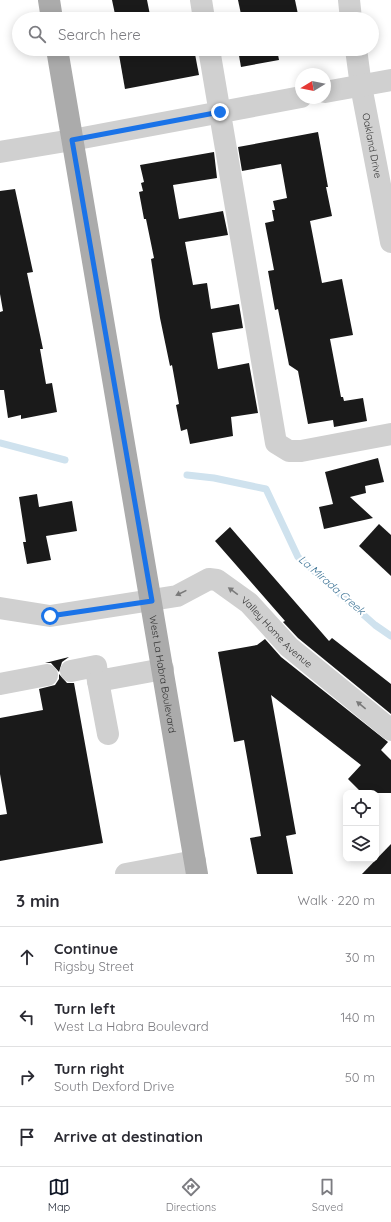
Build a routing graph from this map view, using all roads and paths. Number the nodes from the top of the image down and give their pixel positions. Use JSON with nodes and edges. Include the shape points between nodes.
{"nodes":[{"id":1,"x":49,"y":0,"type":"edge"},
{"id":2,"x":201,"y":0,"type":"edge"},
{"id":3,"x":348,"y":0,"type":"edge"},
{"id":4,"x":51,"y":12,"type":"edge"},
{"id":5,"x":203,"y":12,"type":"edge"},
{"id":6,"x":350,"y":12,"type":"edge"},
{"id":7,"x":58,"y":56,"type":"edge"},
{"id":8,"x":210,"y":56,"type":"edge"},
{"id":9,"x":357,"y":56,"type":"edge"},
{"id":10,"x":391,"y":80,"type":"edge"},
{"id":11,"x":361,"y":86,"type":"junction"},
{"id":12,"x":331,"y":91,"type":"edge"},
{"id":13,"x":295,"y":98,"type":"edge"},
{"id":14,"x":220,"y":112,"type":"junction"},
{"id":15,"x":72,"y":140,"type":"junction"},
{"id":16,"x":0,"y":152,"type":"edge"},
{"id":17,"x":391,"y":242,"type":"edge"},
{"id":18,"x":391,"y":434,"type":"edge"},
{"id":19,"x":152,"y":601,"type":"junction"},
{"id":20,"x":0,"y":608,"type":"edge"},
{"id":21,"x":163,"y":669,"type":"junction"},
{"id":22,"x":71,"y":671,"type":"dead end"},
{"id":23,"x":47,"y":675,"type":"dead end"},
{"id":24,"x":98,"y":681,"type":"junction"},
{"id":25,"x":0,"y":684,"type":"edge"},
{"id":26,"x":391,"y":730,"type":"edge"},
{"id":27,"x":108,"y":734,"type":"dead end"},
{"id":28,"x":196,"y":868,"type":"edge"},
{"id":29,"x":126,"y":874,"type":"edge"}],
"edges":[{"from":1,"to":4,"type":"main road"},
{"from":2,"to":5,"type":"street"},
{"from":3,"to":6,"type":"street"},
{"from":7,"to":15,"type":"main road","name":"West La Habra Boulevard"},
{"from":8,"to":14,"type":"street"},
{"from":9,"to":11,"type":"street","name":"Oakland Drive"},
{"from":10,"to":11,"type":"street"},
{"from":11,"to":12,"type":"street"},
{"from":11,"to":17,"type":"street","name":"Oakland Drive"},
{"from":13,"to":14,"type":"street"},
{"from":14,"to":15,"type":"street"},
{"from":14,"to":18,"type":"street","via":[[276,443],[289,451],[301,451]]},
{"from":15,"to":16,"type":"street"},
{"from":15,"to":19,"type":"main road","name":"West La Habra Boulevard"},
{"from":19,"to":20,"type":"street","name":"Valley Home Avenue","via":[[50,616]]},
{"from":19,"to":21,"type":"main road","name":"West La Habra Boulevard"},
{"from":26,"to":19,"type":"street","name":"Valley Home Avenue","one_way":true,"via":[[289,647],[248,603],[217,580],[209,579],[177,596]]},
{"from":21,"to":24,"type":"street"},
{"from":21,"to":28,"type":"main road","name":"West La Habra Boulevard"},
{"from":22,"to":24,"type":"street","via":[[96,666]]},
{"from":23,"to":25,"type":"street"},
{"from":24,"to":27,"type":"street"},
{"from":28,"to":29,"type":"street"}]}
